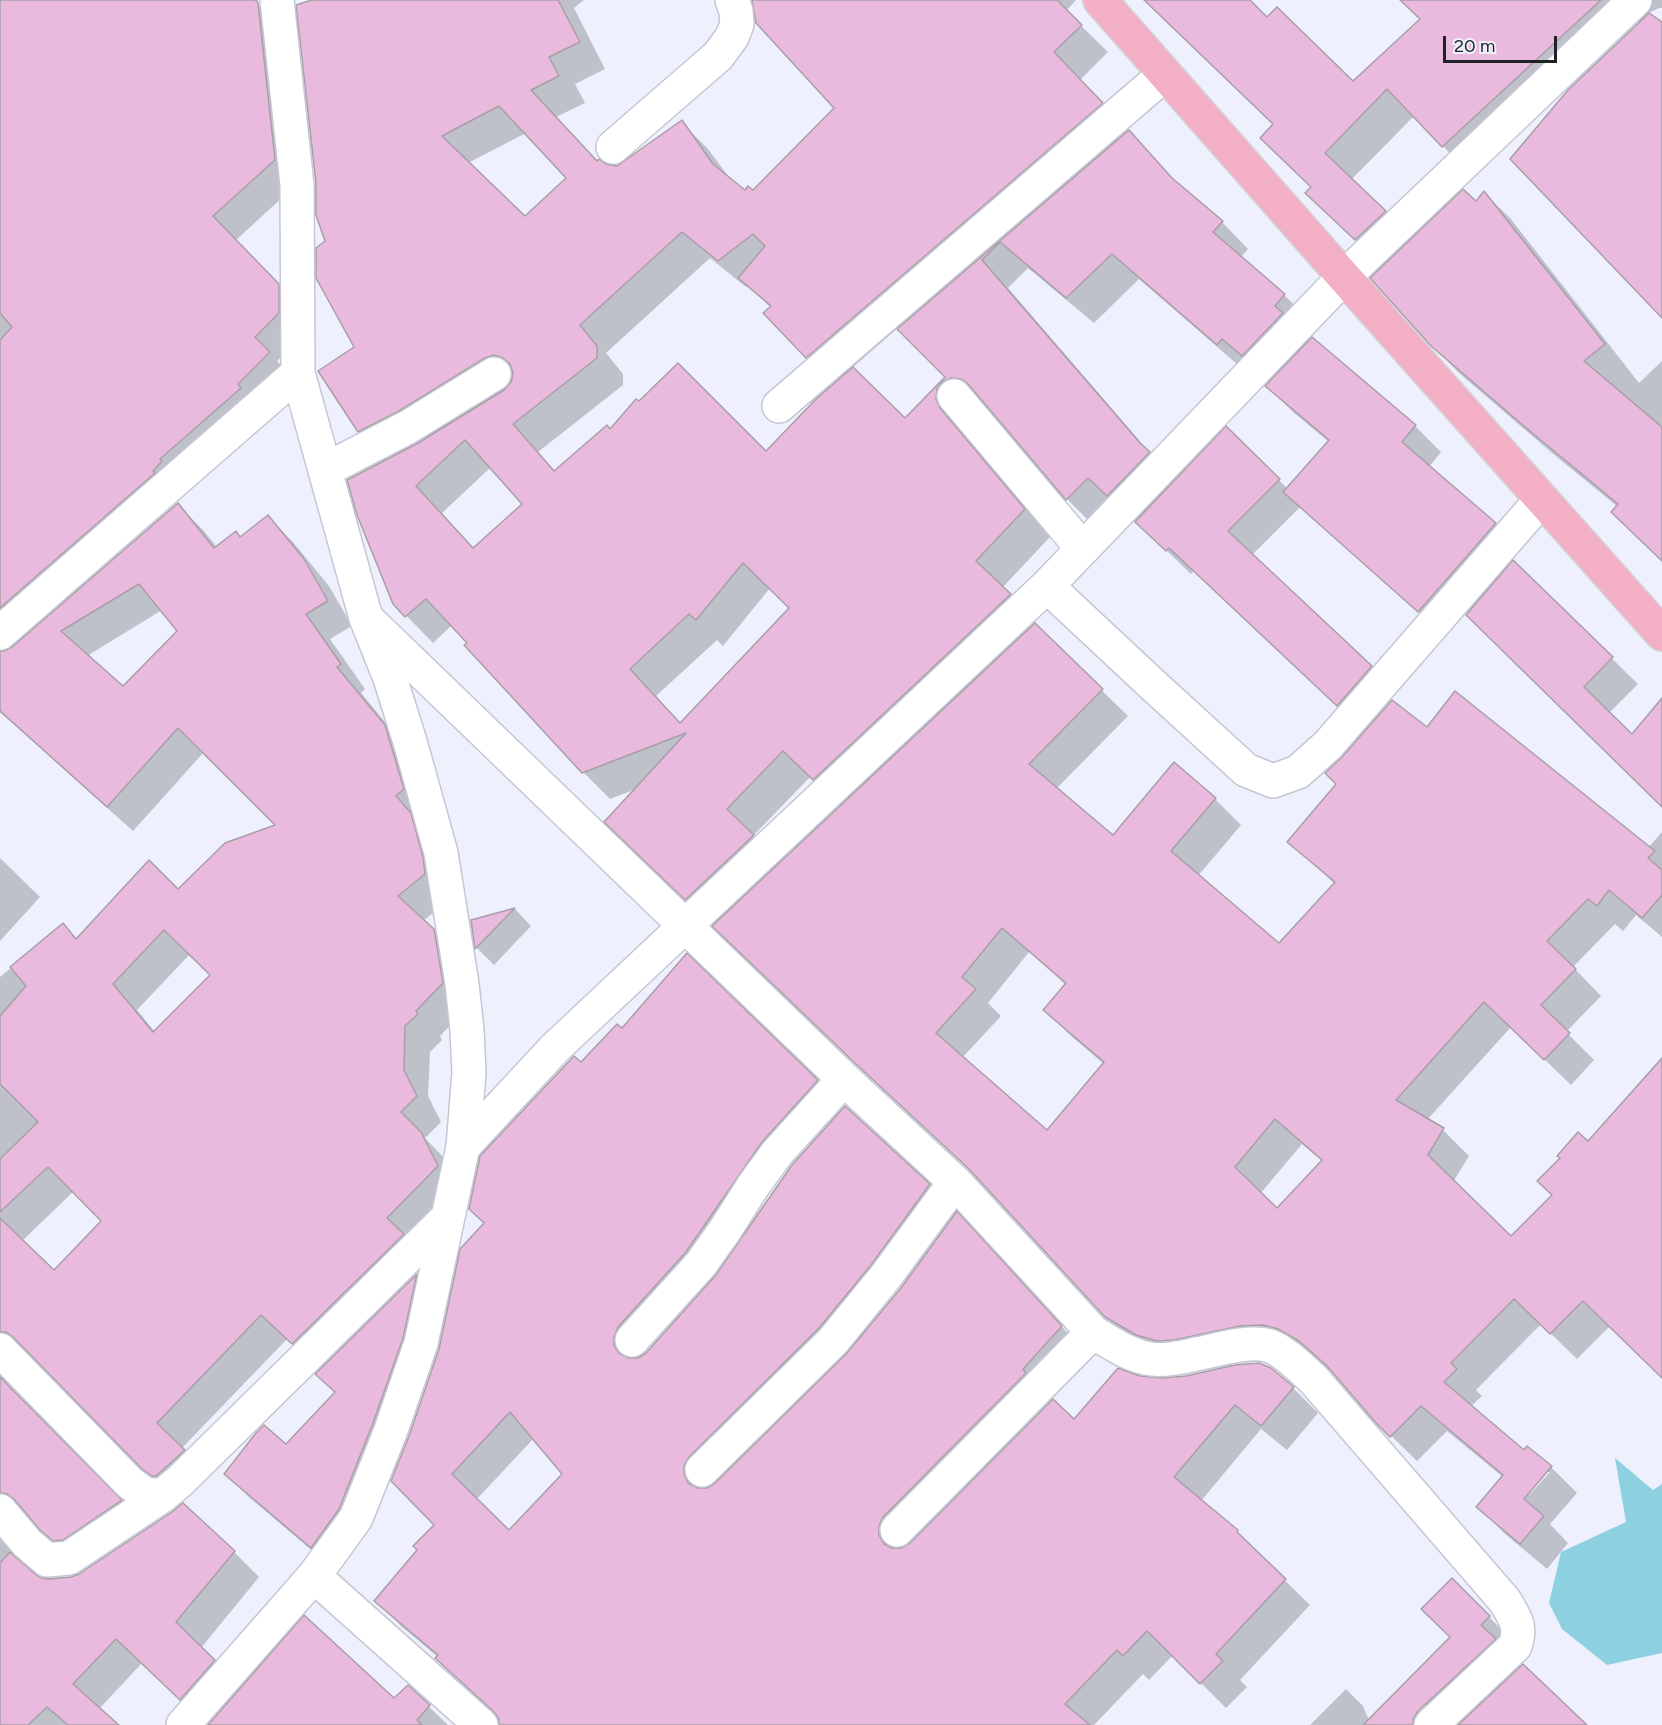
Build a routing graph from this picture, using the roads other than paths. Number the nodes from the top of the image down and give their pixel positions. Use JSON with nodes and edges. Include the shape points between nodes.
{"nodes":[{"id":1,"x":277,"y":0,"type":"edge"},
{"id":2,"x":732,"y":0,"type":"edge"},
{"id":3,"x":1100,"y":0,"type":"edge"},
{"id":4,"x":1635,"y":0,"type":"edge"},
{"id":5,"x":1165,"y":74,"type":"junction"},
{"id":6,"x":614,"y":147,"type":"dead end"},
{"id":7,"x":1344,"y":277,"type":"junction"},
{"id":8,"x":298,"y":373,"type":"junction"},
{"id":9,"x":494,"y":374,"type":"dead end"},
{"id":10,"x":954,"y":396,"type":"dead end"},
{"id":11,"x":779,"y":406,"type":"dead end"},
{"id":12,"x":325,"y":470,"type":"junction"},
{"id":13,"x":1541,"y":500,"type":"junction"},
{"id":14,"x":1083,"y":549,"type":"junction"},
{"id":15,"x":1047,"y":586,"type":"junction"},
{"id":16,"x":366,"y":618,"type":"junction"},
{"id":17,"x":0,"y":633,"type":"edge"},
{"id":18,"x":1662,"y":634,"type":"edge"},
{"id":19,"x":684,"y":925,"type":"junction"},
{"id":20,"x":844,"y":1079,"type":"junction"},
{"id":21,"x":462,"y":1147,"type":"junction"},
{"id":22,"x":955,"y":1182,"type":"junction"},
{"id":23,"x":447,"y":1218,"type":"junction"},
{"id":24,"x":1093,"y":1332,"type":"junction"},
{"id":25,"x":632,"y":1340,"type":"dead end"},
{"id":26,"x":0,"y":1350,"type":"edge"},
{"id":27,"x":702,"y":1470,"type":"dead end"},
{"id":28,"x":162,"y":1496,"type":"junction"},
{"id":29,"x":0,"y":1511,"type":"edge"},
{"id":30,"x":897,"y":1530,"type":"dead end"},
{"id":31,"x":314,"y":1576,"type":"junction"},
{"id":32,"x":183,"y":1725,"type":"edge"},
{"id":33,"x":481,"y":1725,"type":"edge"},
{"id":34,"x":1431,"y":1725,"type":"edge"}],
"edges":[{"from":1,"to":8,"type":"street","via":[[297,185]]},
{"from":2,"to":6,"type":"street","via":[[737,24],[718,56]]},
{"from":3,"to":5,"type":"main road"},
{"from":4,"to":7,"type":"street"},
{"from":5,"to":7,"type":"main road"},
{"from":5,"to":11,"type":"street"},
{"from":7,"to":13,"type":"main road"},
{"from":7,"to":14,"type":"street"},
{"from":8,"to":12,"type":"street"},
{"from":8,"to":17,"type":"street"},
{"from":9,"to":12,"type":"street","via":[[408,427]]},
{"from":10,"to":14,"type":"street"},
{"from":12,"to":16,"type":"street"},
{"from":13,"to":15,"type":"street","via":[[1328,745],[1298,772],[1274,781],[1246,770]]},
{"from":13,"to":18,"type":"main road"},
{"from":14,"to":15,"type":"street"},
{"from":15,"to":19,"type":"street"},
{"from":16,"to":19,"type":"street"},
{"from":16,"to":21,"type":"street","via":[[390,678],[441,853],[467,1030],[469,1073]]},
{"from":19,"to":20,"type":"street"},
{"from":19,"to":21,"type":"street","via":[[555,1048]]},
{"from":20,"to":22,"type":"street"},
{"from":20,"to":25,"type":"street","via":[[777,1153],[701,1264]]},
{"from":21,"to":23,"type":"street"},
{"from":22,"to":24,"type":"street"},
{"from":22,"to":27,"type":"street","via":[[832,1341]]},
{"from":23,"to":28,"type":"street"},
{"from":23,"to":31,"type":"street","via":[[421,1343],[391,1430],[356,1518]]},
{"from":24,"to":30,"type":"street"},
{"from":24,"to":34,"type":"street","via":[[1117,1347],[1153,1360],[1250,1344],[1270,1346],[1295,1362],[1505,1600],[1517,1620],[1519,1635],[1515,1646]]},
{"from":26,"to":28,"type":"street","via":[[130,1483],[145,1494]]},
{"from":28,"to":29,"type":"street","via":[[69,1558],[47,1560]]},
{"from":31,"to":32,"type":"street"},
{"from":31,"to":33,"type":"street"}]}
